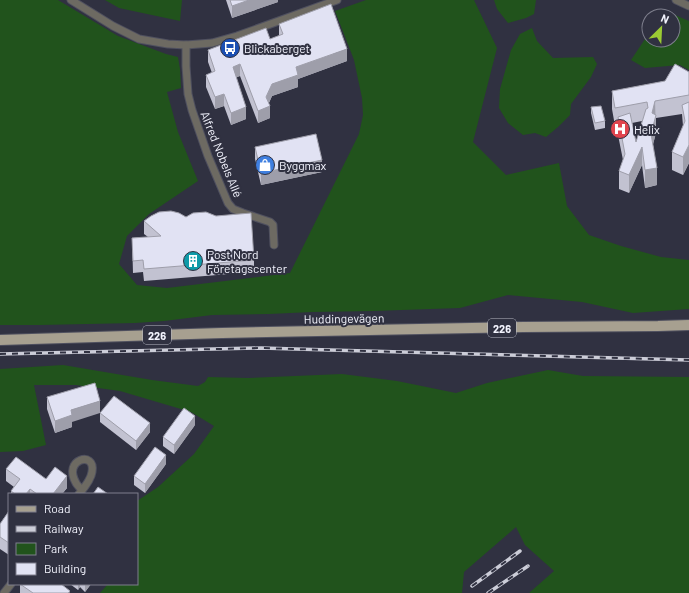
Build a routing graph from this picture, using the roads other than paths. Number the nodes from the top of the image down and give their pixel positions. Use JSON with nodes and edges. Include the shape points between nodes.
{"nodes":[{"id":1,"x":71,"y":0,"type":"edge"},
{"id":2,"x":337,"y":0,"type":"edge"},
{"id":3,"x":676,"y":0,"type":"edge"},
{"id":4,"x":689,"y":6,"type":"edge"},
{"id":5,"x":186,"y":45,"type":"junction"},
{"id":6,"x":274,"y":245,"type":"dead end"},
{"id":7,"x":689,"y":325,"type":"edge"},
{"id":8,"x":0,"y":340,"type":"edge"},
{"id":9,"x":10,"y":585,"type":"edge"},
{"id":10,"x":4,"y":593,"type":"edge"}],
"edges":[{"from":1,"to":5,"type":"street","via":[[139,39]]},
{"from":2,"to":5,"type":"street","via":[[237,36],[212,43]]},
{"from":3,"to":4,"type":"street"},
{"from":5,"to":6,"type":"street","name":"Alfred Nobels Allé","via":[[188,94],[192,110],[223,192],[233,209],[270,222],[273,226]]},
{"from":7,"to":8,"type":"main road","name":"Huddingevägen","number":"226","via":[[222,333]]},
{"from":9,"to":10,"type":"street"}]}
